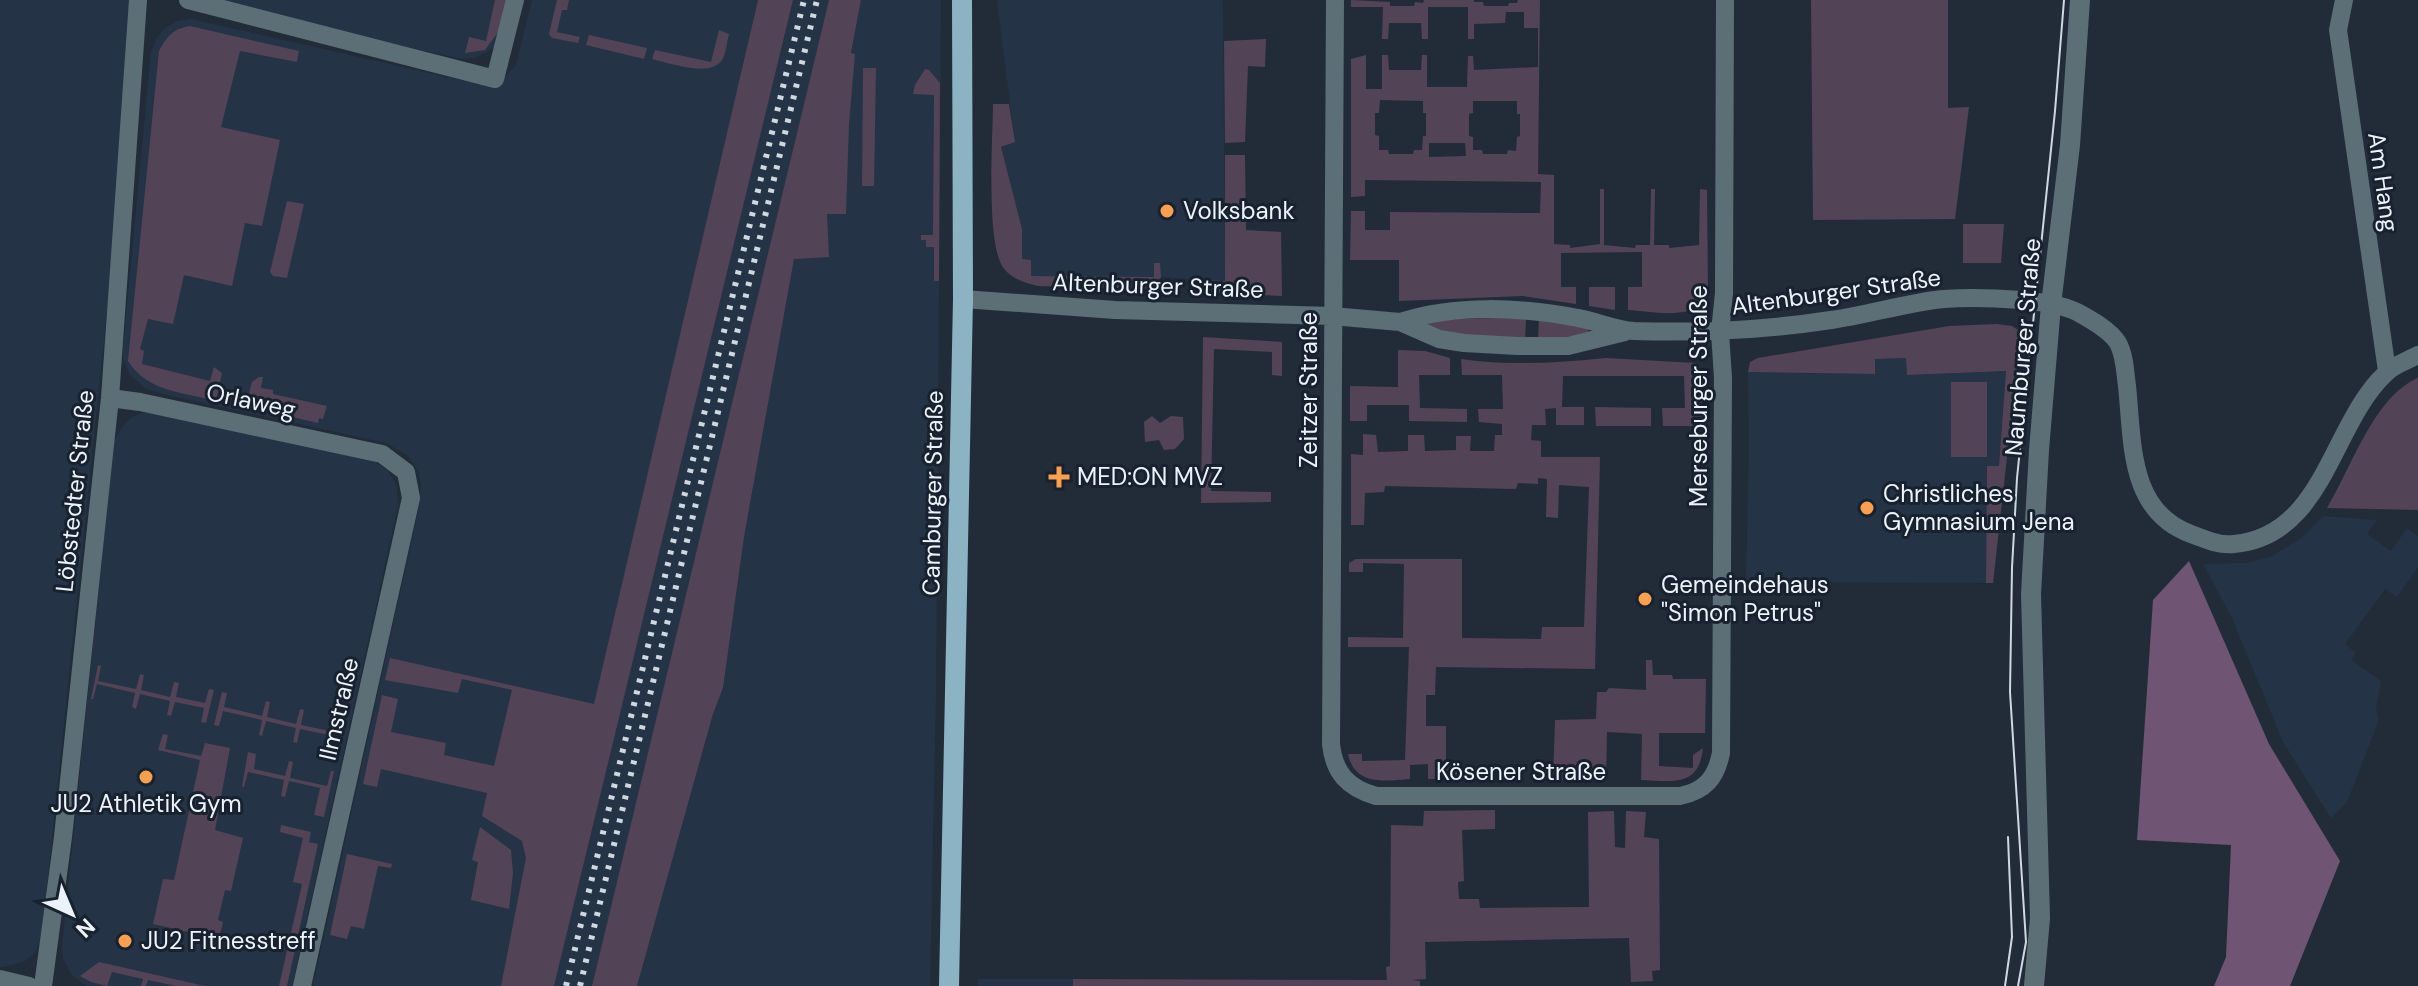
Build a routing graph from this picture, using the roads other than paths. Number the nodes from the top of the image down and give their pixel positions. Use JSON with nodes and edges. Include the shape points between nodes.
{"nodes":[{"id":1,"x":138,"y":0,"type":"edge"},
{"id":2,"x":188,"y":0,"type":"edge"},
{"id":3,"x":515,"y":0,"type":"edge"},
{"id":4,"x":962,"y":0,"type":"edge"},
{"id":5,"x":1335,"y":0,"type":"edge"},
{"id":6,"x":1725,"y":0,"type":"edge"},
{"id":7,"x":2080,"y":0,"type":"edge"},
{"id":8,"x":2344,"y":0,"type":"edge"},
{"id":9,"x":963,"y":299,"type":"junction"},
{"id":10,"x":2051,"y":305,"type":"junction"},
{"id":11,"x":1332,"y":316,"type":"junction"},
{"id":12,"x":1400,"y":322,"type":"junction"},
{"id":13,"x":1628,"y":331,"type":"junction"},
{"id":14,"x":1720,"y":332,"type":"junction"},
{"id":15,"x":2418,"y":355,"type":"edge"},
{"id":16,"x":2387,"y":371,"type":"junction"},
{"id":17,"x":110,"y":398,"type":"junction"},
{"id":18,"x":382,"y":454,"type":"joint"},
{"id":19,"x":1342,"y":777,"type":"joint"},
{"id":20,"x":1705,"y":787,"type":"joint"},
{"id":21,"x":0,"y":979,"type":"edge"},
{"id":22,"x":29,"y":986,"type":"edge"},
{"id":23,"x":43,"y":986,"type":"edge"},
{"id":24,"x":302,"y":986,"type":"edge"},
{"id":25,"x":949,"y":986,"type":"edge"},
{"id":26,"x":2034,"y":986,"type":"edge"}],
"edges":[{"from":1,"to":17,"type":"street","name":"Löbstedter Straße"},
{"from":2,"to":3,"type":"street","via":[[495,79]]},
{"from":4,"to":9,"type":"main road","name":"Camburger Straße"},
{"from":5,"to":11,"type":"street","name":"Zeitzer Straße"},
{"from":6,"to":14,"type":"street","name":"Merseburger Straße"},
{"from":7,"to":10,"type":"street","name":"Naumburger Straße"},
{"from":8,"to":16,"type":"street","name":"Am Hang","via":[[2338,30]]},
{"from":9,"to":11,"type":"street","name":"Altenburger Straße"},
{"from":9,"to":25,"type":"main road","name":"Camburger Straße"},
{"from":10,"to":14,"type":"street","name":"Altenburger Straße","via":[[1943,299],[1830,320]]},
{"from":10,"to":16,"type":"street","name":"Altenburger Straße","via":[[2075,311],[2114,337],[2125,365],[2141,484],[2155,511],[2171,525],[2210,541],[2233,545],[2261,538],[2302,508],[2371,388]]},
{"from":10,"to":26,"type":"street","name":"Naumburger Straße","via":[[2031,594],[2040,918]]},
{"from":11,"to":12,"type":"street","name":"Altenburger Straße"},
{"from":11,"to":19,"type":"street","name":"Zeitzer Straße","via":[[1331,744]]},
{"from":12,"to":13,"type":"street","name":"Altenburger Straße","via":[[1425,314],[1504,311],[1578,318]]},
{"from":12,"to":13,"type":"street","name":"Altenburger Straße","via":[[1439,339],[1517,346],[1568,346]]},
{"from":13,"to":14,"type":"street","name":"Altenburger Straße"},
{"from":14,"to":20,"type":"street","name":"Merseburger Straße","via":[[1721,753]]},
{"from":15,"to":16,"type":"street"},
{"from":17,"to":18,"type":"street","name":"Orlaweg"},
{"from":17,"to":23,"type":"street","name":"Löbstedter Straße"},
{"from":18,"to":24,"type":"street","name":"Ilmstraße","via":[[406,472],[411,498]]},
{"from":19,"to":20,"type":"street","name":"Kösener Straße","via":[[1376,796],[1680,796]]},
{"from":21,"to":22,"type":"street"}]}
